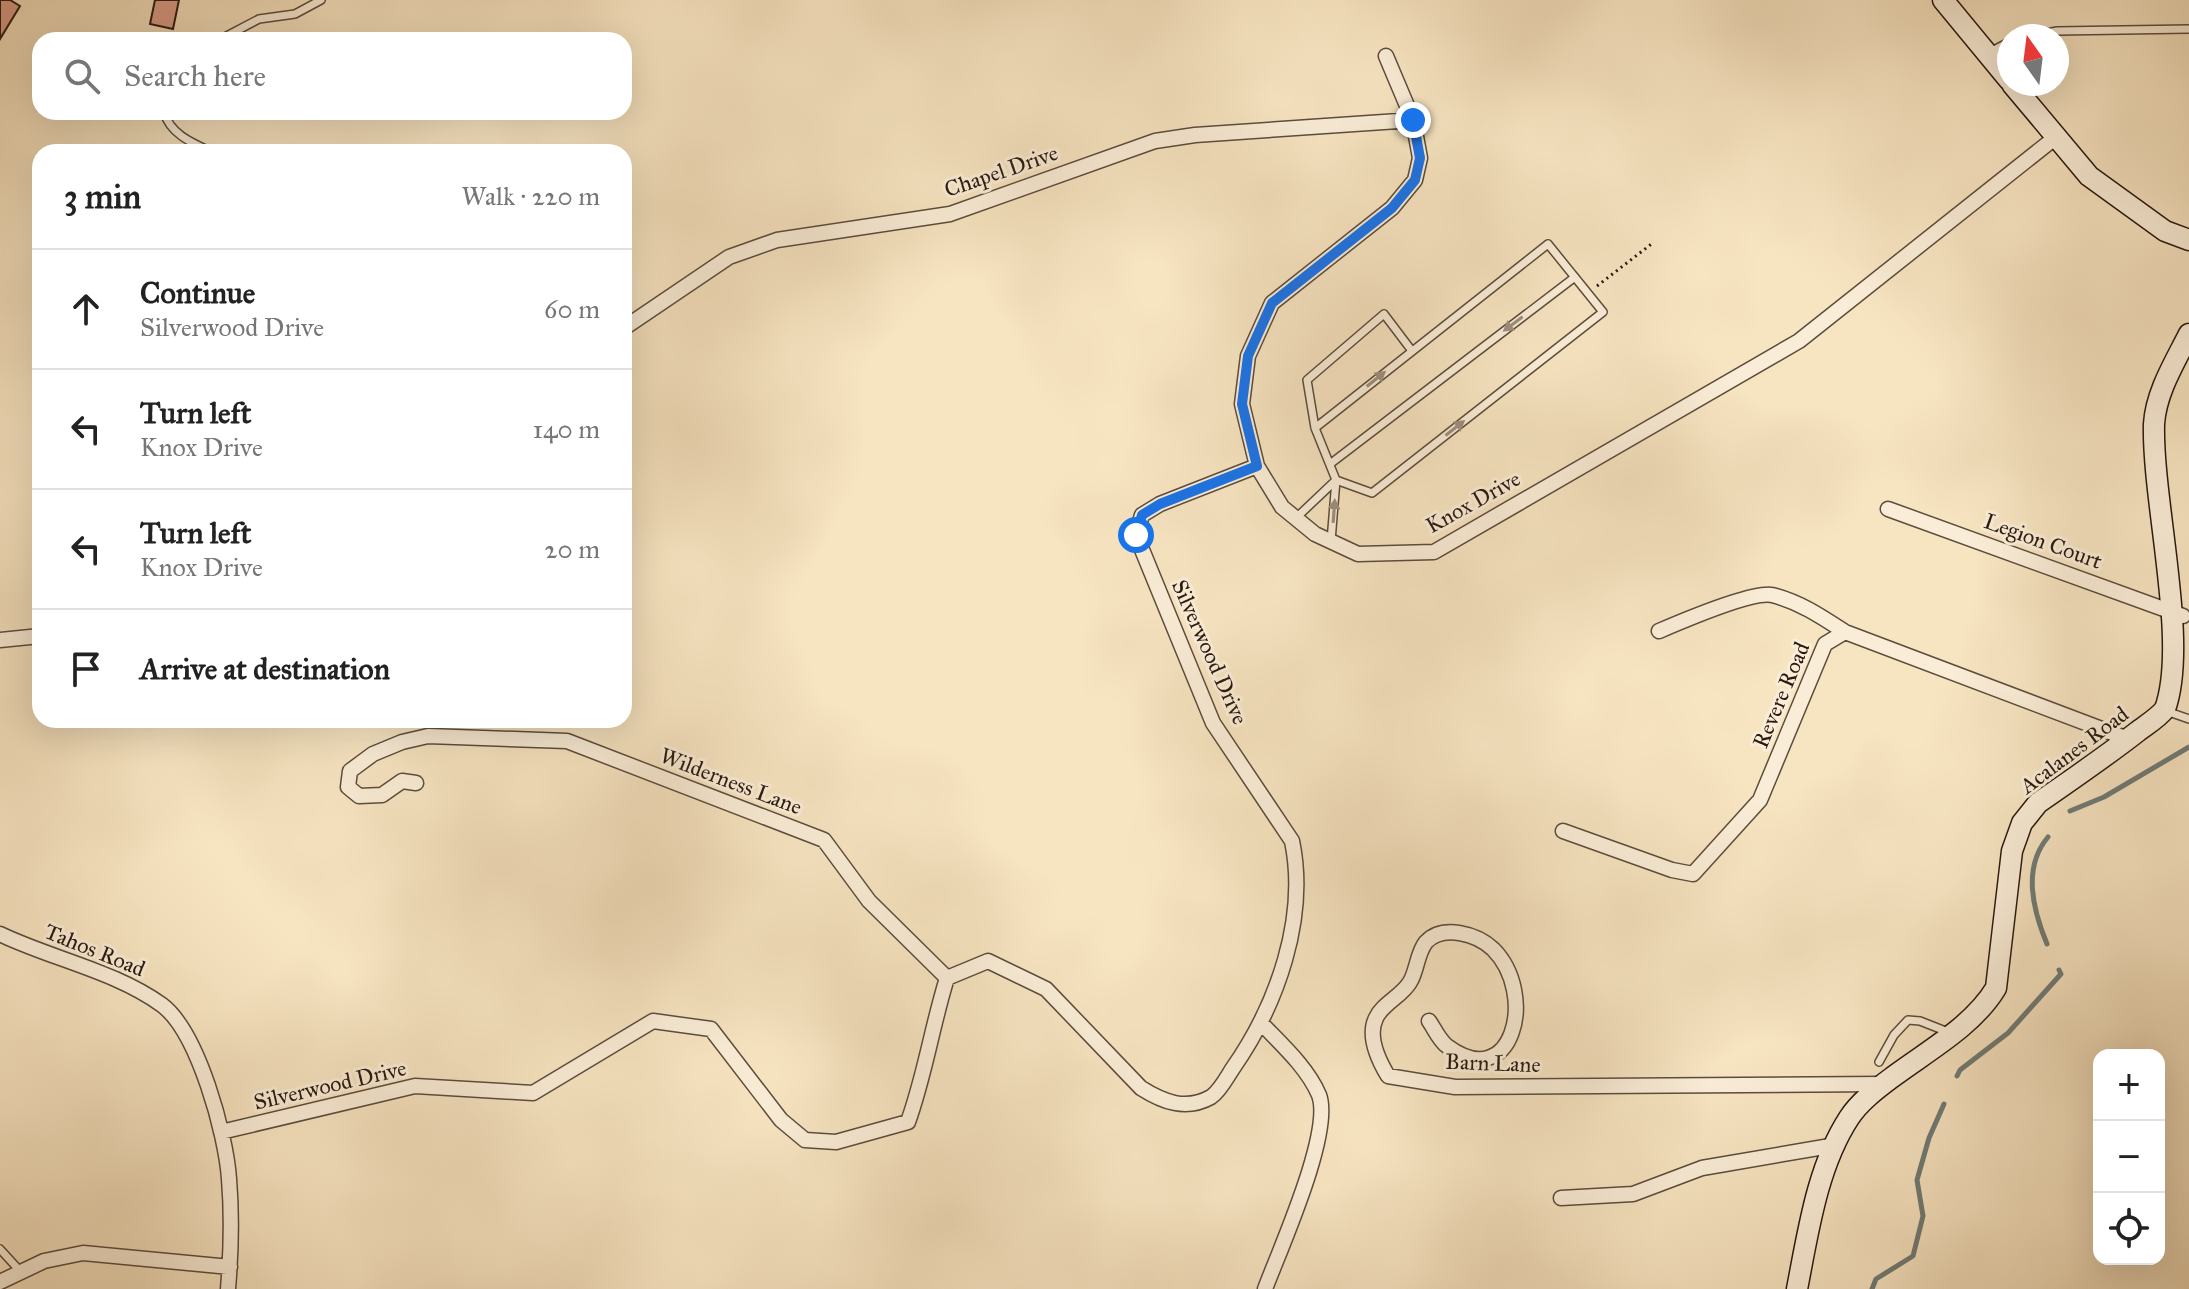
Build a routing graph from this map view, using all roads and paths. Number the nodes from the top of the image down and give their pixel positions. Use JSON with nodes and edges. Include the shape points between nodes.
{"nodes":[{"id":1,"x":321,"y":0,"type":"edge"},
{"id":2,"x":1943,"y":0,"type":"edge"},
{"id":3,"x":2189,"y":29,"type":"edge"},
{"id":4,"x":2069,"y":31,"type":"edge"},
{"id":5,"x":234,"y":32,"type":"edge"},
{"id":6,"x":1997,"y":49,"type":"edge"},
{"id":7,"x":1987,"y":54,"type":"junction"},
{"id":8,"x":1386,"y":56,"type":"dead end"},
{"id":9,"x":1997,"y":66,"type":"edge"},
{"id":10,"x":2022,"y":96,"type":"edge"},
{"id":11,"x":168,"y":120,"type":"edge"},
{"id":12,"x":1413,"y":120,"type":"junction"},
{"id":13,"x":2056,"y":137,"type":"junction"},
{"id":14,"x":194,"y":144,"type":"edge"},
{"id":15,"x":2189,"y":240,"type":"edge"},
{"id":16,"x":1654,"y":242,"type":"dead end"},
{"id":17,"x":1575,"y":277,"type":"junction"},
{"id":18,"x":1588,"y":293,"type":"junction"},
{"id":19,"x":632,"y":323,"type":"edge"},
{"id":20,"x":2189,"y":334,"type":"edge"},
{"id":21,"x":1412,"y":351,"type":"junction"},
{"id":22,"x":1315,"y":428,"type":"junction"},
{"id":23,"x":1330,"y":464,"type":"junction"},
{"id":24,"x":1257,"y":466,"type":"junction"},
{"id":25,"x":1336,"y":480,"type":"junction"},
{"id":26,"x":1888,"y":509,"type":"dead end"},
{"id":27,"x":1296,"y":518,"type":"junction"},
{"id":28,"x":1331,"y":541,"type":"junction"},
{"id":29,"x":2183,"y":616,"type":"junction"},
{"id":30,"x":1659,"y":631,"type":"dead end"},
{"id":31,"x":1845,"y":632,"type":"junction"},
{"id":32,"x":32,"y":637,"type":"edge"},
{"id":33,"x":0,"y":640,"type":"edge"},
{"id":34,"x":2164,"y":710,"type":"junction"},
{"id":35,"x":2189,"y":719,"type":"edge"},
{"id":36,"x":2128,"y":739,"type":"junction"},
{"id":37,"x":416,"y":783,"type":"dead end"},
{"id":38,"x":1563,"y":831,"type":"dead end"},
{"id":39,"x":0,"y":934,"type":"edge"},
{"id":40,"x":947,"y":978,"type":"junction"},
{"id":41,"x":1429,"y":1021,"type":"dead end"},
{"id":42,"x":1261,"y":1023,"type":"junction"},
{"id":43,"x":1951,"y":1033,"type":"junction"},
{"id":44,"x":1879,"y":1062,"type":"dead end"},
{"id":45,"x":1883,"y":1084,"type":"junction"},
{"id":46,"x":221,"y":1132,"type":"junction"},
{"id":47,"x":1836,"y":1145,"type":"junction"},
{"id":48,"x":1561,"y":1198,"type":"dead end"},
{"id":49,"x":0,"y":1249,"type":"edge"},
{"id":50,"x":230,"y":1267,"type":"junction"},
{"id":51,"x":21,"y":1272,"type":"junction"},
{"id":52,"x":0,"y":1282,"type":"edge"},
{"id":53,"x":228,"y":1289,"type":"edge"},
{"id":54,"x":1265,"y":1289,"type":"edge"},
{"id":55,"x":1797,"y":1289,"type":"edge"}],
"edges":[{"from":1,"to":5,"type":"lane","via":[[295,14],[259,19]]},
{"from":2,"to":7,"type":"street"},
{"from":3,"to":4,"type":"lane"},
{"from":6,"to":7,"type":"lane"},
{"from":7,"to":9,"type":"street"},
{"from":8,"to":12,"type":"street","name":"Knox Drive"},
{"from":10,"to":13,"type":"street"},
{"from":11,"to":14,"type":"lane","via":[[174,131]]},
{"from":12,"to":19,"type":"street","name":"Chapel Drive","via":[[1155,141],[950,214],[777,240],[729,257]]},
{"from":12,"to":24,"type":"street","name":"Knox Drive","via":[[1420,158],[1415,180],[1392,208],[1272,303],[1248,356],[1242,404]]},
{"from":13,"to":15,"type":"street","via":[[2089,176],[2119,200],[2165,231]]},
{"from":13,"to":28,"type":"street","name":"Knox Drive","via":[[1799,341],[1434,552],[1358,554]]},
{"from":16,"to":18,"type":"path"},
{"from":17,"to":18,"type":"lane"},
{"from":17,"to":21,"type":"lane","via":[[1548,244]]},
{"from":17,"to":23,"type":"lane","one_way":true},
{"from":25,"to":18,"type":"lane","one_way":true,"via":[[1372,493],[1603,312]]},
{"from":20,"to":29,"type":"street","name":"Acalanes Road","via":[[2163,385],[2154,421]]},
{"from":22,"to":21,"type":"lane","one_way":true},
{"from":21,"to":22,"type":"lane","via":[[1384,314],[1307,380]]},
{"from":22,"to":23,"type":"lane"},
{"from":23,"to":25,"type":"lane"},
{"from":24,"to":27,"type":"street","name":"Knox Drive","via":[[1282,507]]},
{"from":24,"to":42,"type":"street","name":"Silverwood Drive","via":[[1160,504],[1142,515],[1136,535],[1213,723],[1292,841],[1297,895],[1290,942]]},
{"from":25,"to":27,"type":"lane"},
{"from":28,"to":25,"type":"lane","one_way":true},
{"from":26,"to":29,"type":"street","name":"Legion Court"},
{"from":27,"to":28,"type":"street","name":"Knox Drive"},
{"from":29,"to":34,"type":"street","name":"Acalanes Road","via":[[2178,690]]},
{"from":30,"to":31,"type":"street","via":[[1701,612],[1769,594],[1808,608]]},
{"from":31,"to":36,"type":"street"},
{"from":31,"to":38,"type":"street","name":"Revere Road","via":[[1825,644],[1760,800],[1693,874]]},
{"from":32,"to":33,"type":"street"},
{"from":34,"to":35,"type":"lane"},
{"from":34,"to":36,"type":"street","name":"Acalanes Road"},
{"from":36,"to":43,"type":"street","name":"Acalanes Road","via":[[2038,803],[2022,823],[2012,851],[1996,988],[1981,1009]]},
{"from":37,"to":40,"type":"street","name":"Wilderness Lane","via":[[402,781],[382,795],[359,796],[348,787],[350,771],[373,754],[428,736],[567,741],[824,840],[869,901]]},
{"from":39,"to":46,"type":"street","name":"Tahos Road","via":[[138,989],[165,1007],[197,1056]]},
{"from":40,"to":42,"type":"street","name":"Silverwood Drive","via":[[988,961],[1046,989],[1141,1088],[1174,1104],[1212,1096]]},
{"from":40,"to":46,"type":"street","name":"Silverwood Drive","via":[[908,1122],[836,1142],[805,1140],[781,1120],[711,1029],[653,1021],[533,1093],[415,1086]]},
{"from":41,"to":45,"type":"street","name":"Barn Lane","via":[[1444,1044],[1472,1059],[1487,1059],[1504,1048],[1513,1030],[1518,1007],[1509,972],[1494,950],[1462,933],[1442,933],[1426,943],[1410,982],[1376,1018],[1374,1039],[1388,1076],[1455,1087]]},
{"from":42,"to":54,"type":"street","via":[[1295,1058],[1320,1097],[1319,1140]]},
{"from":43,"to":44,"type":"lane","via":[[1908,1020]]},
{"from":43,"to":45,"type":"street","name":"Acalanes Road"},
{"from":45,"to":47,"type":"street","name":"Acalanes Road","via":[[1859,1106]]},
{"from":46,"to":50,"type":"street","name":"Tahos Road","via":[[229,1179]]},
{"from":47,"to":48,"type":"street","via":[[1702,1168],[1633,1194]]},
{"from":47,"to":55,"type":"street","name":"Acalanes Road","via":[[1811,1219]]},
{"from":49,"to":51,"type":"lane"},
{"from":50,"to":51,"type":"street","via":[[83,1253]]},
{"from":50,"to":53,"type":"street","name":"Tahos Road"},
{"from":51,"to":52,"type":"street"}]}
